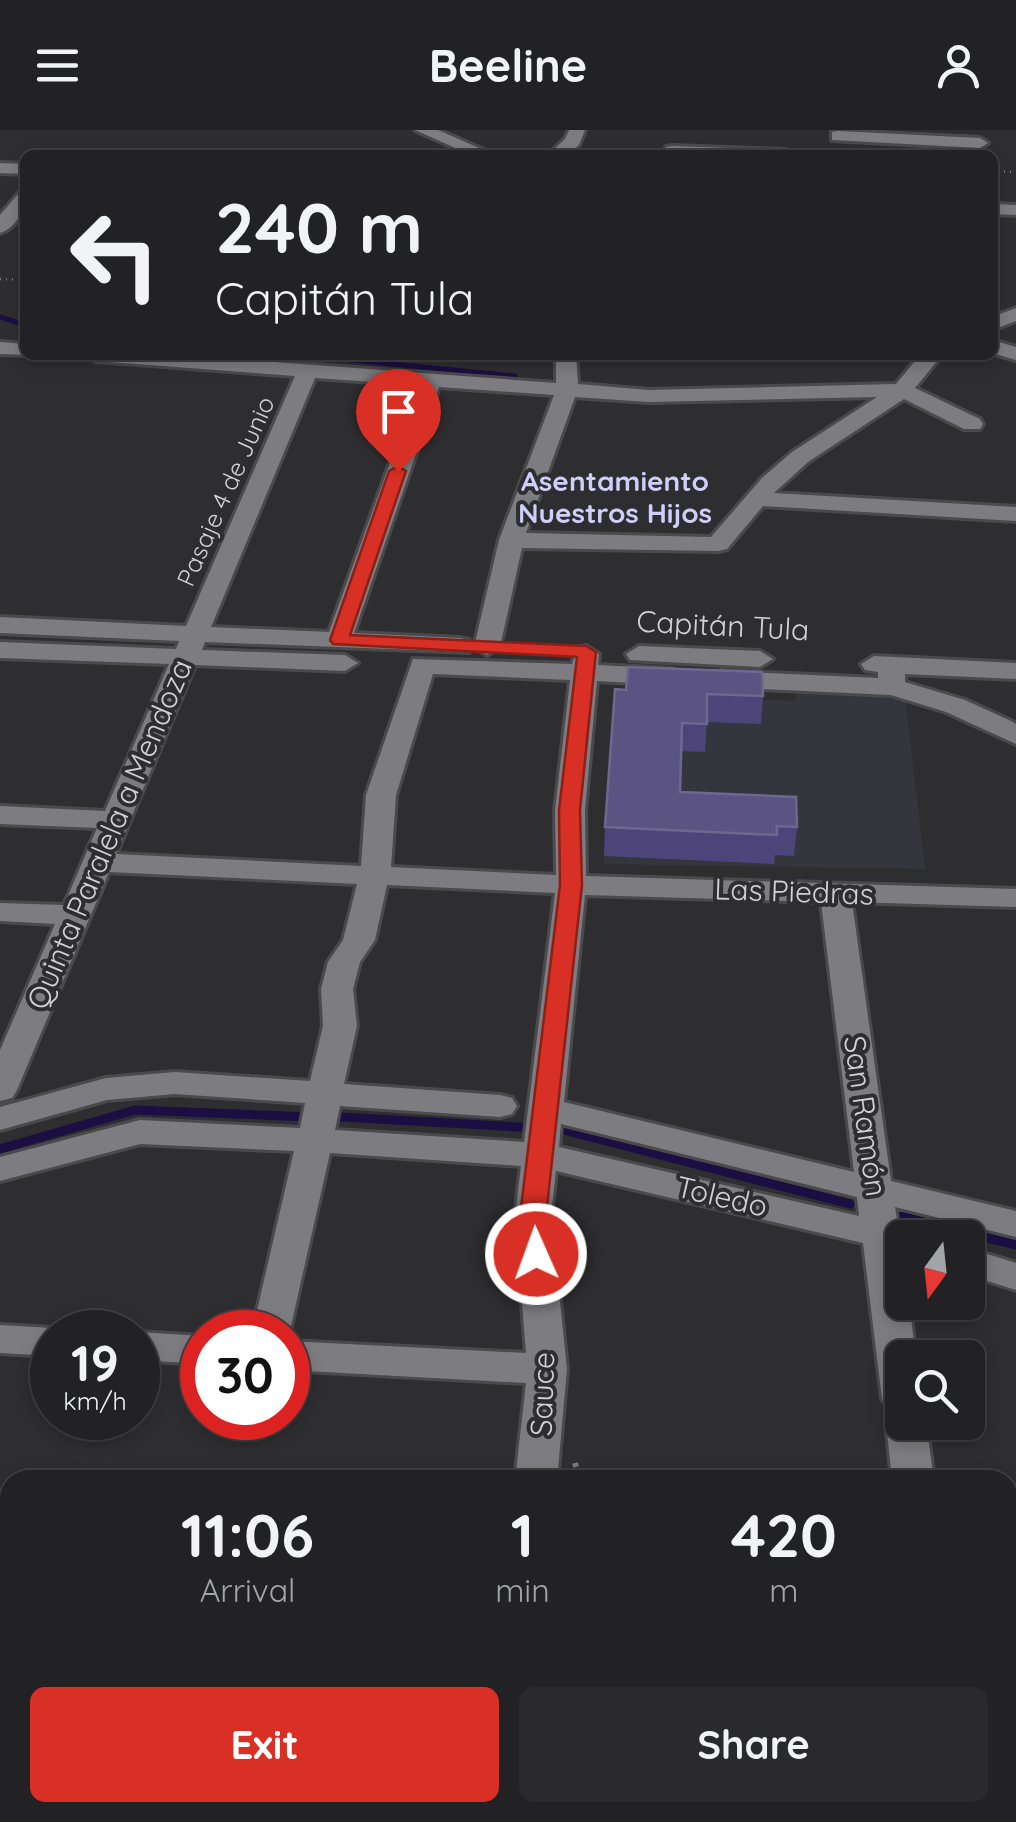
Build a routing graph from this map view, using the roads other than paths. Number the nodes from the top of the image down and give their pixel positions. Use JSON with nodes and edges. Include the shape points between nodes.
{"nodes":[{"id":1,"x":423,"y":130,"type":"edge"},
{"id":2,"x":577,"y":130,"type":"edge"},
{"id":3,"x":839,"y":133,"type":"edge"},
{"id":4,"x":980,"y":143,"type":"edge"},
{"id":5,"x":473,"y":150,"type":"edge"},
{"id":6,"x":563,"y":150,"type":"edge"},
{"id":7,"x":14,"y":204,"type":"edge"},
{"id":8,"x":0,"y":226,"type":"edge"},
{"id":9,"x":167,"y":360,"type":"edge"},
{"id":10,"x":566,"y":360,"type":"edge"},
{"id":11,"x":926,"y":360,"type":"edge"},
{"id":12,"x":308,"y":370,"type":"junction"},
{"id":13,"x":431,"y":379,"type":"junction"},
{"id":14,"x":567,"y":390,"type":"junction"},
{"id":15,"x":902,"y":390,"type":"junction"},
{"id":16,"x":972,"y":424,"type":"dead end"},
{"id":17,"x":758,"y":499,"type":"junction"},
{"id":18,"x":1016,"y":514,"type":"edge"},
{"id":19,"x":511,"y":540,"type":"junction"},
{"id":20,"x":0,"y":624,"type":"edge"},
{"id":21,"x":339,"y":640,"type":"junction"},
{"id":22,"x":1016,"y":640,"type":"edge"},
{"id":23,"x":188,"y":645,"type":"junction"},
{"id":24,"x":487,"y":647,"type":"junction"},
{"id":25,"x":0,"y":650,"type":"edge"},
{"id":26,"x":425,"y":655,"type":"junction"},
{"id":27,"x":586,"y":662,"type":"junction"},
{"id":28,"x":1003,"y":670,"type":"edge"},
{"id":29,"x":891,"y":676,"type":"junction"},
{"id":30,"x":1016,"y":736,"type":"edge"},
{"id":31,"x":0,"y":815,"type":"edge"},
{"id":32,"x":118,"y":820,"type":"junction"},
{"id":33,"x":100,"y":862,"type":"junction"},
{"id":34,"x":376,"y":877,"type":"junction"},
{"id":35,"x":571,"y":885,"type":"junction"},
{"id":36,"x":835,"y":892,"type":"junction"},
{"id":37,"x":1016,"y":898,"type":"edge"},
{"id":38,"x":0,"y":912,"type":"edge"},
{"id":39,"x":76,"y":915,"type":"junction"},
{"id":40,"x":0,"y":1090,"type":"edge"},
{"id":41,"x":327,"y":1096,"type":"junction"},
{"id":42,"x":500,"y":1106,"type":"dead end"},
{"id":43,"x":545,"y":1108,"type":"junction"},
{"id":44,"x":0,"y":1119,"type":"edge"},
{"id":45,"x":316,"y":1142,"type":"junction"},
{"id":46,"x":540,"y":1155,"type":"junction"},
{"id":47,"x":0,"y":1169,"type":"edge"},
{"id":48,"x":876,"y":1188,"type":"junction"},
{"id":49,"x":886,"y":1220,"type":"edge"},
{"id":50,"x":1016,"y":1224,"type":"edge"},
{"id":51,"x":885,"y":1235,"type":"edge"},
{"id":52,"x":985,"y":1267,"type":"edge"},
{"id":53,"x":1016,"y":1277,"type":"edge"},
{"id":54,"x":277,"y":1310,"type":"edge"},
{"id":55,"x":0,"y":1339,"type":"edge"},
{"id":56,"x":30,"y":1341,"type":"edge"},
{"id":57,"x":310,"y":1355,"type":"edge"},
{"id":58,"x":547,"y":1369,"type":"junction"},
{"id":59,"x":908,"y":1440,"type":"edge"},
{"id":60,"x":537,"y":1470,"type":"edge"},
{"id":61,"x":913,"y":1470,"type":"edge"}],
"edges":[{"from":1,"to":5,"type":"street"},
{"from":2,"to":6,"type":"street"},
{"from":3,"to":4,"type":"street"},
{"from":7,"to":8,"type":"street"},
{"from":9,"to":12,"type":"street"},
{"from":10,"to":14,"type":"street"},
{"from":11,"to":15,"type":"street"},
{"from":12,"to":13,"type":"street"},
{"from":12,"to":23,"type":"street","name":"Pasaje 4 de Junio"},
{"from":13,"to":14,"type":"street"},
{"from":13,"to":21,"type":"street"},
{"from":14,"to":15,"type":"street","via":[[649,396]]},
{"from":14,"to":19,"type":"street"},
{"from":15,"to":16,"type":"street"},
{"from":15,"to":17,"type":"street","via":[[800,457]]},
{"from":17,"to":18,"type":"street"},
{"from":17,"to":19,"type":"street","via":[[725,540],[708,546]]},
{"from":19,"to":24,"type":"street"},
{"from":20,"to":23,"type":"street"},
{"from":21,"to":23,"type":"street"},
{"from":21,"to":26,"type":"street"},
{"from":22,"to":28,"type":"street"},
{"from":23,"to":25,"type":"street"},
{"from":23,"to":26,"type":"street"},
{"from":23,"to":32,"type":"street","name":"Quinta Paralela a Mendoza"},
{"from":24,"to":26,"type":"street"},
{"from":24,"to":27,"type":"street"},
{"from":26,"to":27,"type":"street"},
{"from":26,"to":34,"type":"street","via":[[381,795]]},
{"from":27,"to":29,"type":"street"},
{"from":27,"to":35,"type":"street","name":"Sauce","via":[[570,810]]},
{"from":28,"to":29,"type":"street"},
{"from":29,"to":30,"type":"street"},
{"from":31,"to":32,"type":"street"},
{"from":32,"to":33,"type":"street","name":"Quinta Paralela a Mendoza"},
{"from":33,"to":34,"type":"street","name":"Las Piedras"},
{"from":33,"to":39,"type":"street","name":"Quinta Paralela a Mendoza"},
{"from":34,"to":35,"type":"street","name":"Las Piedras"},
{"from":34,"to":41,"type":"street","via":[[359,940],[336,989],[340,1026]]},
{"from":35,"to":36,"type":"street","name":"Las Piedras"},
{"from":35,"to":43,"type":"street","name":"Sauce"},
{"from":36,"to":37,"type":"street","name":"Las Piedras"},
{"from":36,"to":48,"type":"street","name":"San Ramón"},
{"from":38,"to":39,"type":"street"},
{"from":39,"to":40,"type":"street","name":"Quinta Paralela a Mendoza"},
{"from":41,"to":42,"type":"street"},
{"from":41,"to":44,"type":"street","via":[[158,1084],[106,1090]]},
{"from":41,"to":45,"type":"street"},
{"from":43,"to":46,"type":"street","name":"Sauce"},
{"from":43,"to":48,"type":"street"},
{"from":45,"to":46,"type":"street","name":"Toledo"},
{"from":45,"to":47,"type":"street","name":"Toledo","via":[[140,1132]]},
{"from":45,"to":54,"type":"street"},
{"from":46,"to":51,"type":"street","name":"Toledo"},
{"from":46,"to":58,"type":"street","name":"Sauce","via":[[533,1216]]},
{"from":48,"to":49,"type":"street","name":"San Ramón"},
{"from":48,"to":50,"type":"street"},
{"from":52,"to":53,"type":"street"},
{"from":55,"to":56,"type":"street"},
{"from":57,"to":58,"type":"street"},
{"from":58,"to":60,"type":"street","name":"Sauce"},
{"from":59,"to":61,"type":"street"}]}
